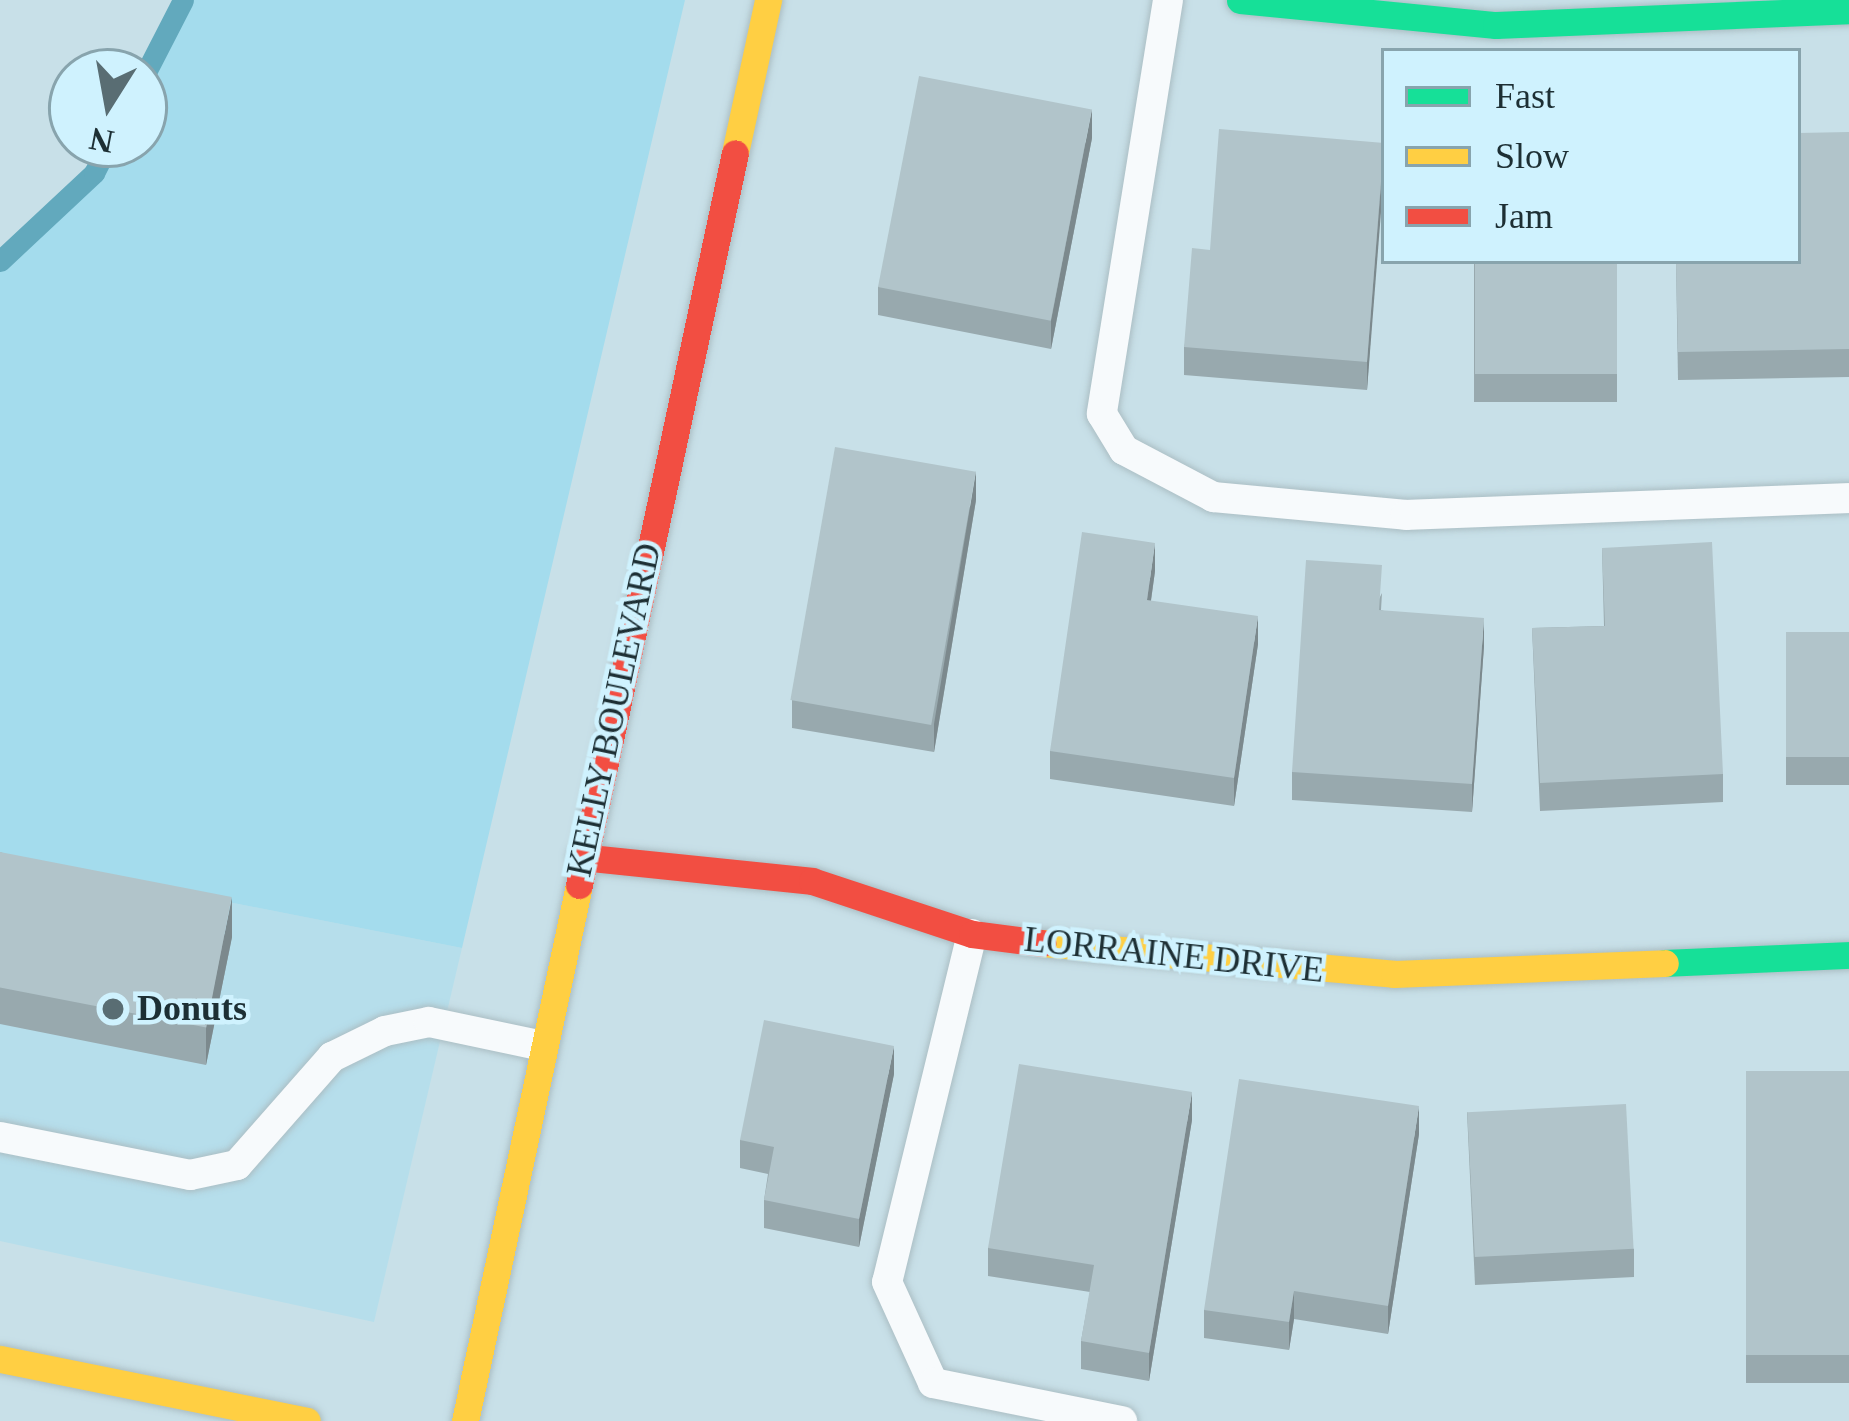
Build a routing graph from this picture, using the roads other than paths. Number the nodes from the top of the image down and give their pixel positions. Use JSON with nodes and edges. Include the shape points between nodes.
{"nodes":[{"id":1,"x":767,"y":0,"type":"edge"},
{"id":2,"x":1168,"y":0,"type":"edge"},
{"id":3,"x":1240,"y":0,"type":"edge"},
{"id":4,"x":1849,"y":10,"type":"edge"},
{"id":5,"x":1849,"y":498,"type":"edge"},
{"id":6,"x":581,"y":856,"type":"junction"},
{"id":7,"x":972,"y":934,"type":"junction"},
{"id":8,"x":1849,"y":955,"type":"edge"},
{"id":9,"x":543,"y":1046,"type":"junction"},
{"id":10,"x":0,"y":1137,"type":"edge"},
{"id":11,"x":0,"y":1359,"type":"edge"},
{"id":12,"x":307,"y":1421,"type":"edge"},
{"id":13,"x":465,"y":1421,"type":"edge"},
{"id":14,"x":1122,"y":1421,"type":"edge"}],
"edges":[{"from":1,"to":6,"type":"street","name":"KELLY BOULEVARD"},
{"from":2,"to":5,"type":"lane","via":[[1102,414],[1124,450],[1213,496],[1406,515]]},
{"from":3,"to":4,"type":"street","via":[[1496,25]]},
{"from":6,"to":7,"type":"street","name":"LORRAINE DRIVE","via":[[812,881]]},
{"from":6,"to":9,"type":"street","name":"KELLY BOULEVARD"},
{"from":7,"to":8,"type":"street","name":"LORRAINE DRIVE","via":[[1210,966],[1394,974]]},
{"from":7,"to":14,"type":"lane","via":[[887,1282],[933,1384]]},
{"from":9,"to":10,"type":"lane","via":[[429,1022],[385,1031],[332,1057],[236,1165],[190,1175]]},
{"from":9,"to":13,"type":"street","name":"KELLY BOULEVARD"},
{"from":11,"to":12,"type":"street"}]}
